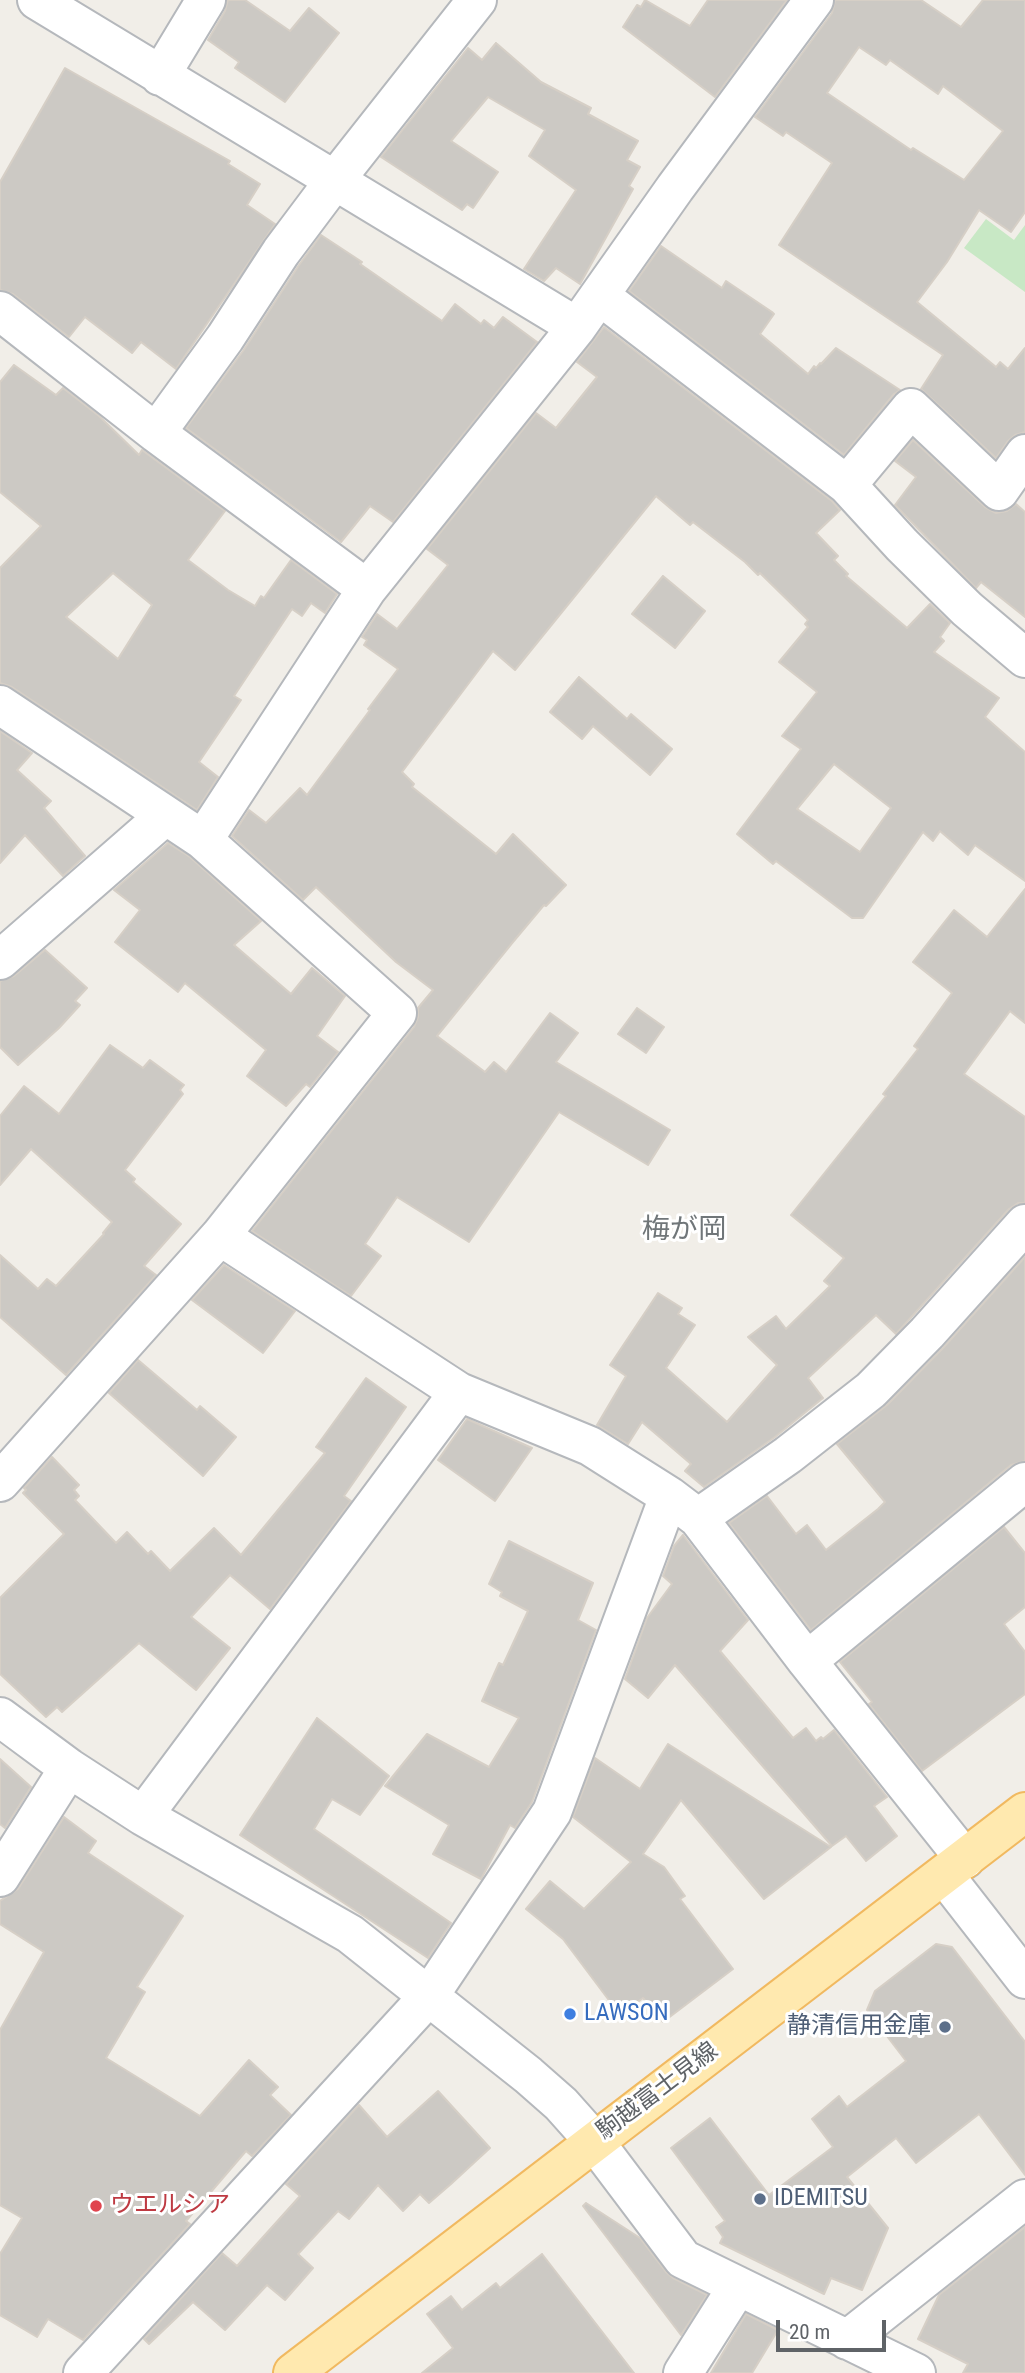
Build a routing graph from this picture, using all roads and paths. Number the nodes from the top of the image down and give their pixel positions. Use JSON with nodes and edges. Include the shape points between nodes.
{"nodes":[{"id":1,"x":37,"y":0,"type":"edge"},
{"id":2,"x":206,"y":0,"type":"edge"},
{"id":3,"x":477,"y":0,"type":"edge"},
{"id":4,"x":814,"y":0,"type":"edge"},
{"id":5,"x":160,"y":76,"type":"junction"},
{"id":6,"x":335,"y":180,"type":"junction"},
{"id":7,"x":600,"y":296,"type":"junction"},
{"id":8,"x":0,"y":311,"type":"edge"},
{"id":9,"x":577,"y":327,"type":"junction"},
{"id":10,"x":156,"y":433,"type":"junction"},
{"id":11,"x":1025,"y":454,"type":"edge"},
{"id":12,"x":847,"y":485,"type":"junction"},
{"id":13,"x":367,"y":589,"type":"junction"},
{"id":14,"x":1025,"y":658,"type":"edge"},
{"id":15,"x":0,"y":705,"type":"edge"},
{"id":16,"x":165,"y":816,"type":"junction"},
{"id":17,"x":203,"y":840,"type":"junction"},
{"id":18,"x":0,"y":960,"type":"edge"},
{"id":19,"x":1025,"y":1224,"type":"edge"},
{"id":20,"x":220,"y":1236,"type":"junction"},
{"id":21,"x":459,"y":1392,"type":"junction"},
{"id":22,"x":0,"y":1482,"type":"edge"},
{"id":23,"x":1025,"y":1482,"type":"edge"},
{"id":24,"x":683,"y":1507,"type":"junction"},
{"id":25,"x":807,"y":1661,"type":"junction"},
{"id":26,"x":0,"y":1717,"type":"edge"},
{"id":27,"x":69,"y":1768,"type":"junction"},
{"id":28,"x":1025,"y":1812,"type":"edge"},
{"id":29,"x":143,"y":1816,"type":"junction"},
{"id":30,"x":955,"y":1867,"type":"junction"},
{"id":31,"x":0,"y":1877,"type":"edge"},
{"id":32,"x":1025,"y":1979,"type":"edge"},
{"id":33,"x":429,"y":1996,"type":"junction"},
{"id":34,"x":594,"y":2141,"type":"junction"},
{"id":35,"x":1025,"y":2199,"type":"edge"},
{"id":36,"x":737,"y":2286,"type":"junction"},
{"id":37,"x":847,"y":2340,"type":"junction"},
{"id":38,"x":83,"y":2373,"type":"edge"},
{"id":39,"x":293,"y":2373,"type":"edge"},
{"id":40,"x":683,"y":2373,"type":"edge"},
{"id":41,"x":916,"y":2373,"type":"edge"}],
"edges":[{"from":1,"to":5,"type":"street"},
{"from":2,"to":5,"type":"street"},
{"from":3,"to":6,"type":"street"},
{"from":4,"to":7,"type":"street"},
{"from":5,"to":6,"type":"street"},
{"from":6,"to":9,"type":"street"},
{"from":6,"to":10,"type":"street"},
{"from":7,"to":9,"type":"street"},
{"from":7,"to":12,"type":"street"},
{"from":8,"to":10,"type":"street"},
{"from":9,"to":13,"type":"street"},
{"from":10,"to":13,"type":"street"},
{"from":11,"to":12,"type":"street","via":[[999,491],[911,408]]},
{"from":12,"to":14,"type":"street","via":[[967,609]]},
{"from":13,"to":17,"type":"street"},
{"from":15,"to":16,"type":"street"},
{"from":16,"to":17,"type":"street"},
{"from":16,"to":18,"type":"street"},
{"from":17,"to":20,"type":"street","via":[[397,1013]]},
{"from":19,"to":24,"type":"street","via":[[871,1390],[788,1454]]},
{"from":20,"to":21,"type":"street"},
{"from":20,"to":22,"type":"street"},
{"from":21,"to":24,"type":"street","via":[[590,1446]]},
{"from":21,"to":29,"type":"street"},
{"from":23,"to":25,"type":"street"},
{"from":24,"to":25,"type":"street"},
{"from":24,"to":33,"type":"street","via":[[552,1812]]},
{"from":25,"to":30,"type":"street"},
{"from":26,"to":27,"type":"street"},
{"from":27,"to":29,"type":"street"},
{"from":27,"to":31,"type":"street"},
{"from":28,"to":30,"type":"main road","name":"駒越富士見線"},
{"from":29,"to":33,"type":"street","via":[[350,1934]]},
{"from":30,"to":32,"type":"street"},
{"from":30,"to":34,"type":"main road","name":"駒越富士見線"},
{"from":33,"to":34,"type":"street","via":[[537,2082]]},
{"from":33,"to":38,"type":"street"},
{"from":34,"to":36,"type":"street","via":[[683,2259]]},
{"from":34,"to":39,"type":"main road","name":"駒越富士見線"},
{"from":35,"to":37,"type":"street"},
{"from":36,"to":37,"type":"street"},
{"from":36,"to":40,"type":"street"},
{"from":37,"to":41,"type":"street"}]}
